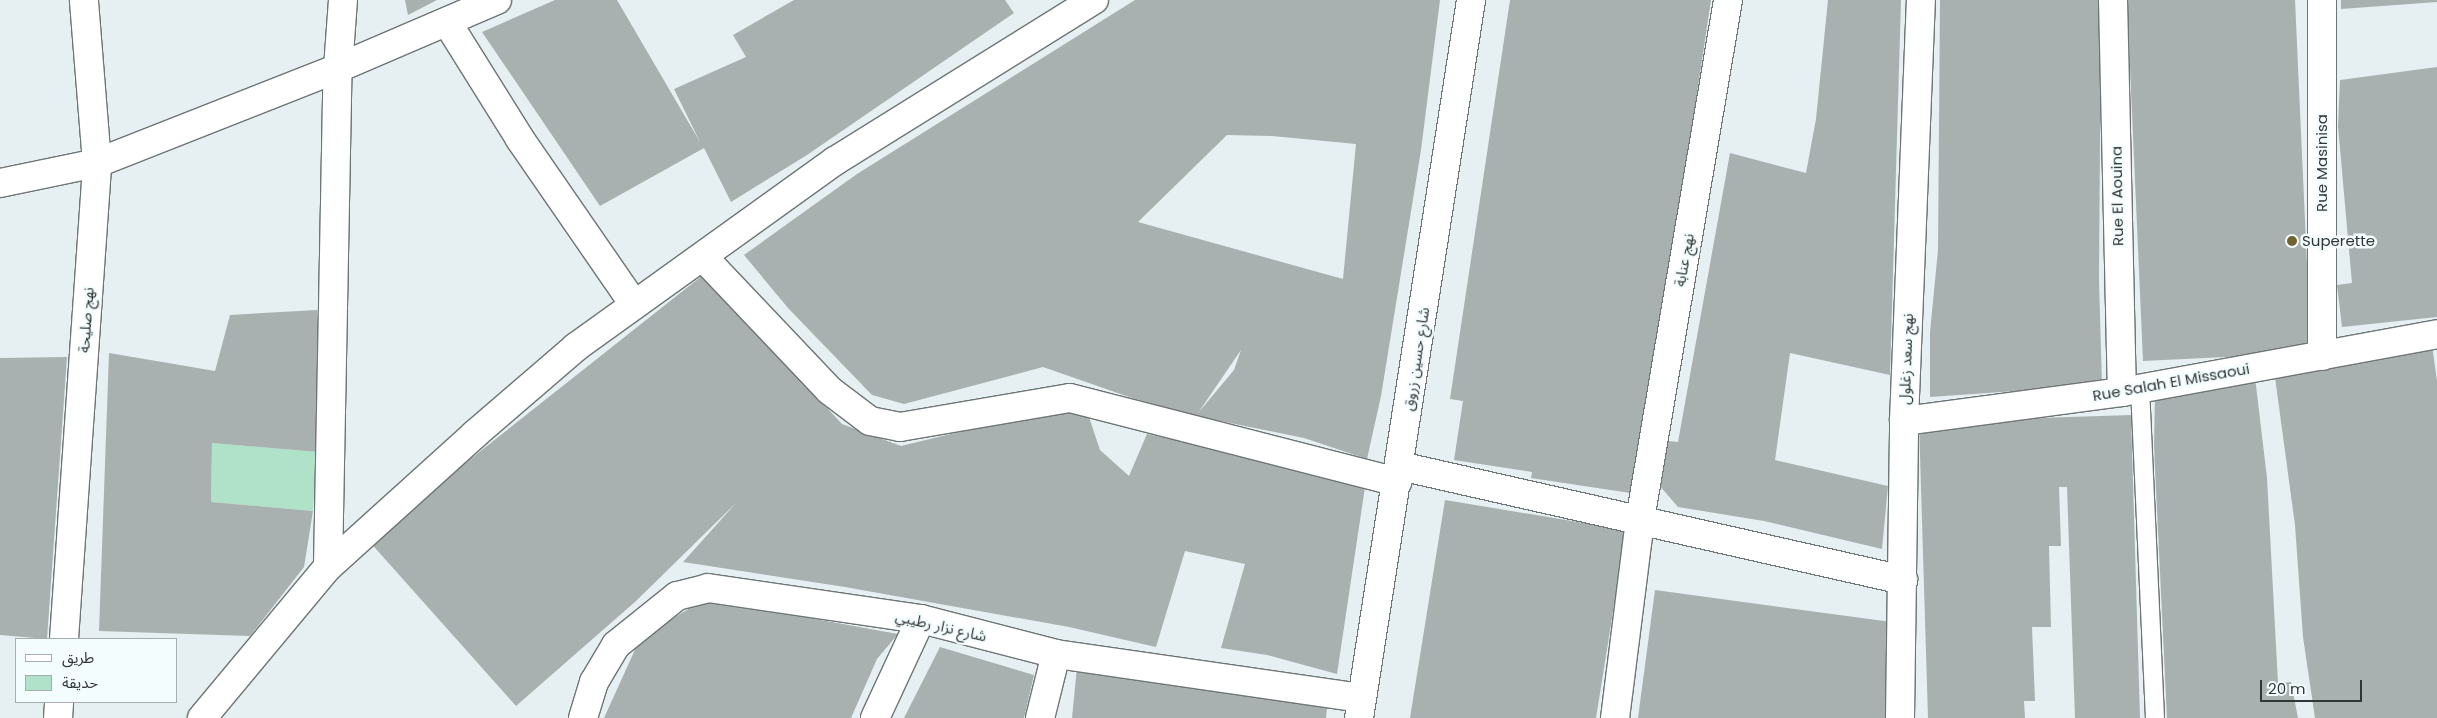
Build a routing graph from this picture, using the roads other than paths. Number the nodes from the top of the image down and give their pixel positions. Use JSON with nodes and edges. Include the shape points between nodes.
{"nodes":[{"id":1,"x":84,"y":0,"type":"edge"},
{"id":2,"x":343,"y":0,"type":"edge"},
{"id":3,"x":497,"y":0,"type":"edge"},
{"id":4,"x":1094,"y":0,"type":"edge"},
{"id":5,"x":1471,"y":0,"type":"edge"},
{"id":6,"x":1728,"y":0,"type":"edge"},
{"id":7,"x":1921,"y":0,"type":"edge"},
{"id":8,"x":2113,"y":0,"type":"edge"},
{"id":9,"x":2322,"y":0,"type":"edge"},
{"id":10,"x":447,"y":22,"type":"junction"},
{"id":11,"x":338,"y":68,"type":"junction"},
{"id":12,"x":97,"y":163,"type":"junction"},
{"id":13,"x":0,"y":183,"type":"edge"},
{"id":14,"x":703,"y":257,"type":"junction"},
{"id":15,"x":634,"y":304,"type":"junction"},
{"id":16,"x":2437,"y":334,"type":"edge"},
{"id":17,"x":2322,"y":356,"type":"junction"},
{"id":18,"x":2131,"y":390,"type":"junction"},
{"id":19,"x":1904,"y":421,"type":"junction"},
{"id":20,"x":1399,"y":474,"type":"junction"},
{"id":21,"x":1640,"y":520,"type":"junction"},
{"id":22,"x":328,"y":567,"type":"junction"},
{"id":23,"x":1904,"y":580,"type":"junction"},
{"id":24,"x":921,"y":619,"type":"junction"},
{"id":25,"x":64,"y":638,"type":"edge"},
{"id":26,"x":1056,"y":654,"type":"junction"},
{"id":27,"x":59,"y":703,"type":"edge"},
{"id":28,"x":1360,"y":708,"type":"edge"},
{"id":29,"x":58,"y":718,"type":"edge"},
{"id":30,"x":202,"y":718,"type":"edge"},
{"id":31,"x":583,"y":718,"type":"edge"},
{"id":32,"x":876,"y":718,"type":"edge"},
{"id":33,"x":1040,"y":718,"type":"edge"},
{"id":34,"x":1615,"y":718,"type":"edge"},
{"id":35,"x":1900,"y":718,"type":"edge"},
{"id":36,"x":2155,"y":718,"type":"edge"}],
"edges":[{"from":1,"to":12,"type":"street","name":"نهج صليحة"},
{"from":2,"to":11,"type":"street"},
{"from":3,"to":10,"type":"street"},
{"from":4,"to":14,"type":"street","via":[[835,161]]},
{"from":5,"to":20,"type":"street","name":"شارع حسين زروق"},
{"from":6,"to":21,"type":"street","name":"نهج عنابة"},
{"from":7,"to":19,"type":"street","name":"نهج سعد زغلول"},
{"from":8,"to":18,"type":"street","name":"Rue El Aouina"},
{"from":9,"to":17,"type":"street","name":"Rue Masinisa"},
{"from":10,"to":11,"type":"street"},
{"from":10,"to":15,"type":"street","via":[[520,139]]},
{"from":11,"to":12,"type":"street"},
{"from":11,"to":22,"type":"street"},
{"from":12,"to":13,"type":"street"},
{"from":12,"to":25,"type":"street","name":"نهج صليحة"},
{"from":14,"to":15,"type":"street"},
{"from":14,"to":20,"type":"street","via":[[829,390],[870,421],[900,427],[1070,398]]},
{"from":15,"to":22,"type":"street","via":[[576,347]]},
{"from":16,"to":17,"type":"street","name":"Rue Salah El Missaoui"},
{"from":17,"to":18,"type":"street","name":"Rue Salah El Missaoui"},
{"from":18,"to":19,"type":"street","name":"Rue Salah El Missaoui"},
{"from":18,"to":36,"type":"lane"},
{"from":19,"to":23,"type":"street","name":"نهج سعد زغلول"},
{"from":20,"to":21,"type":"street"},
{"from":20,"to":28,"type":"street","name":"شارع حسين زروق"},
{"from":21,"to":23,"type":"street"},
{"from":21,"to":34,"type":"street","name":"نهج عنابة"},
{"from":22,"to":30,"type":"street"},
{"from":23,"to":35,"type":"street","name":"نهج سعد زغلول"},
{"from":24,"to":26,"type":"street","name":"شارع نزار رطيبي"},
{"from":24,"to":31,"type":"street","name":"شارع نزار رطيبي","via":[[708,588],[691,590],[677,596],[616,645],[594,682]]},
{"from":24,"to":32,"type":"street"},
{"from":26,"to":28,"type":"street","name":"شارع نزار رطيبي"},
{"from":26,"to":33,"type":"street"},
{"from":27,"to":29,"type":"street"}]}
